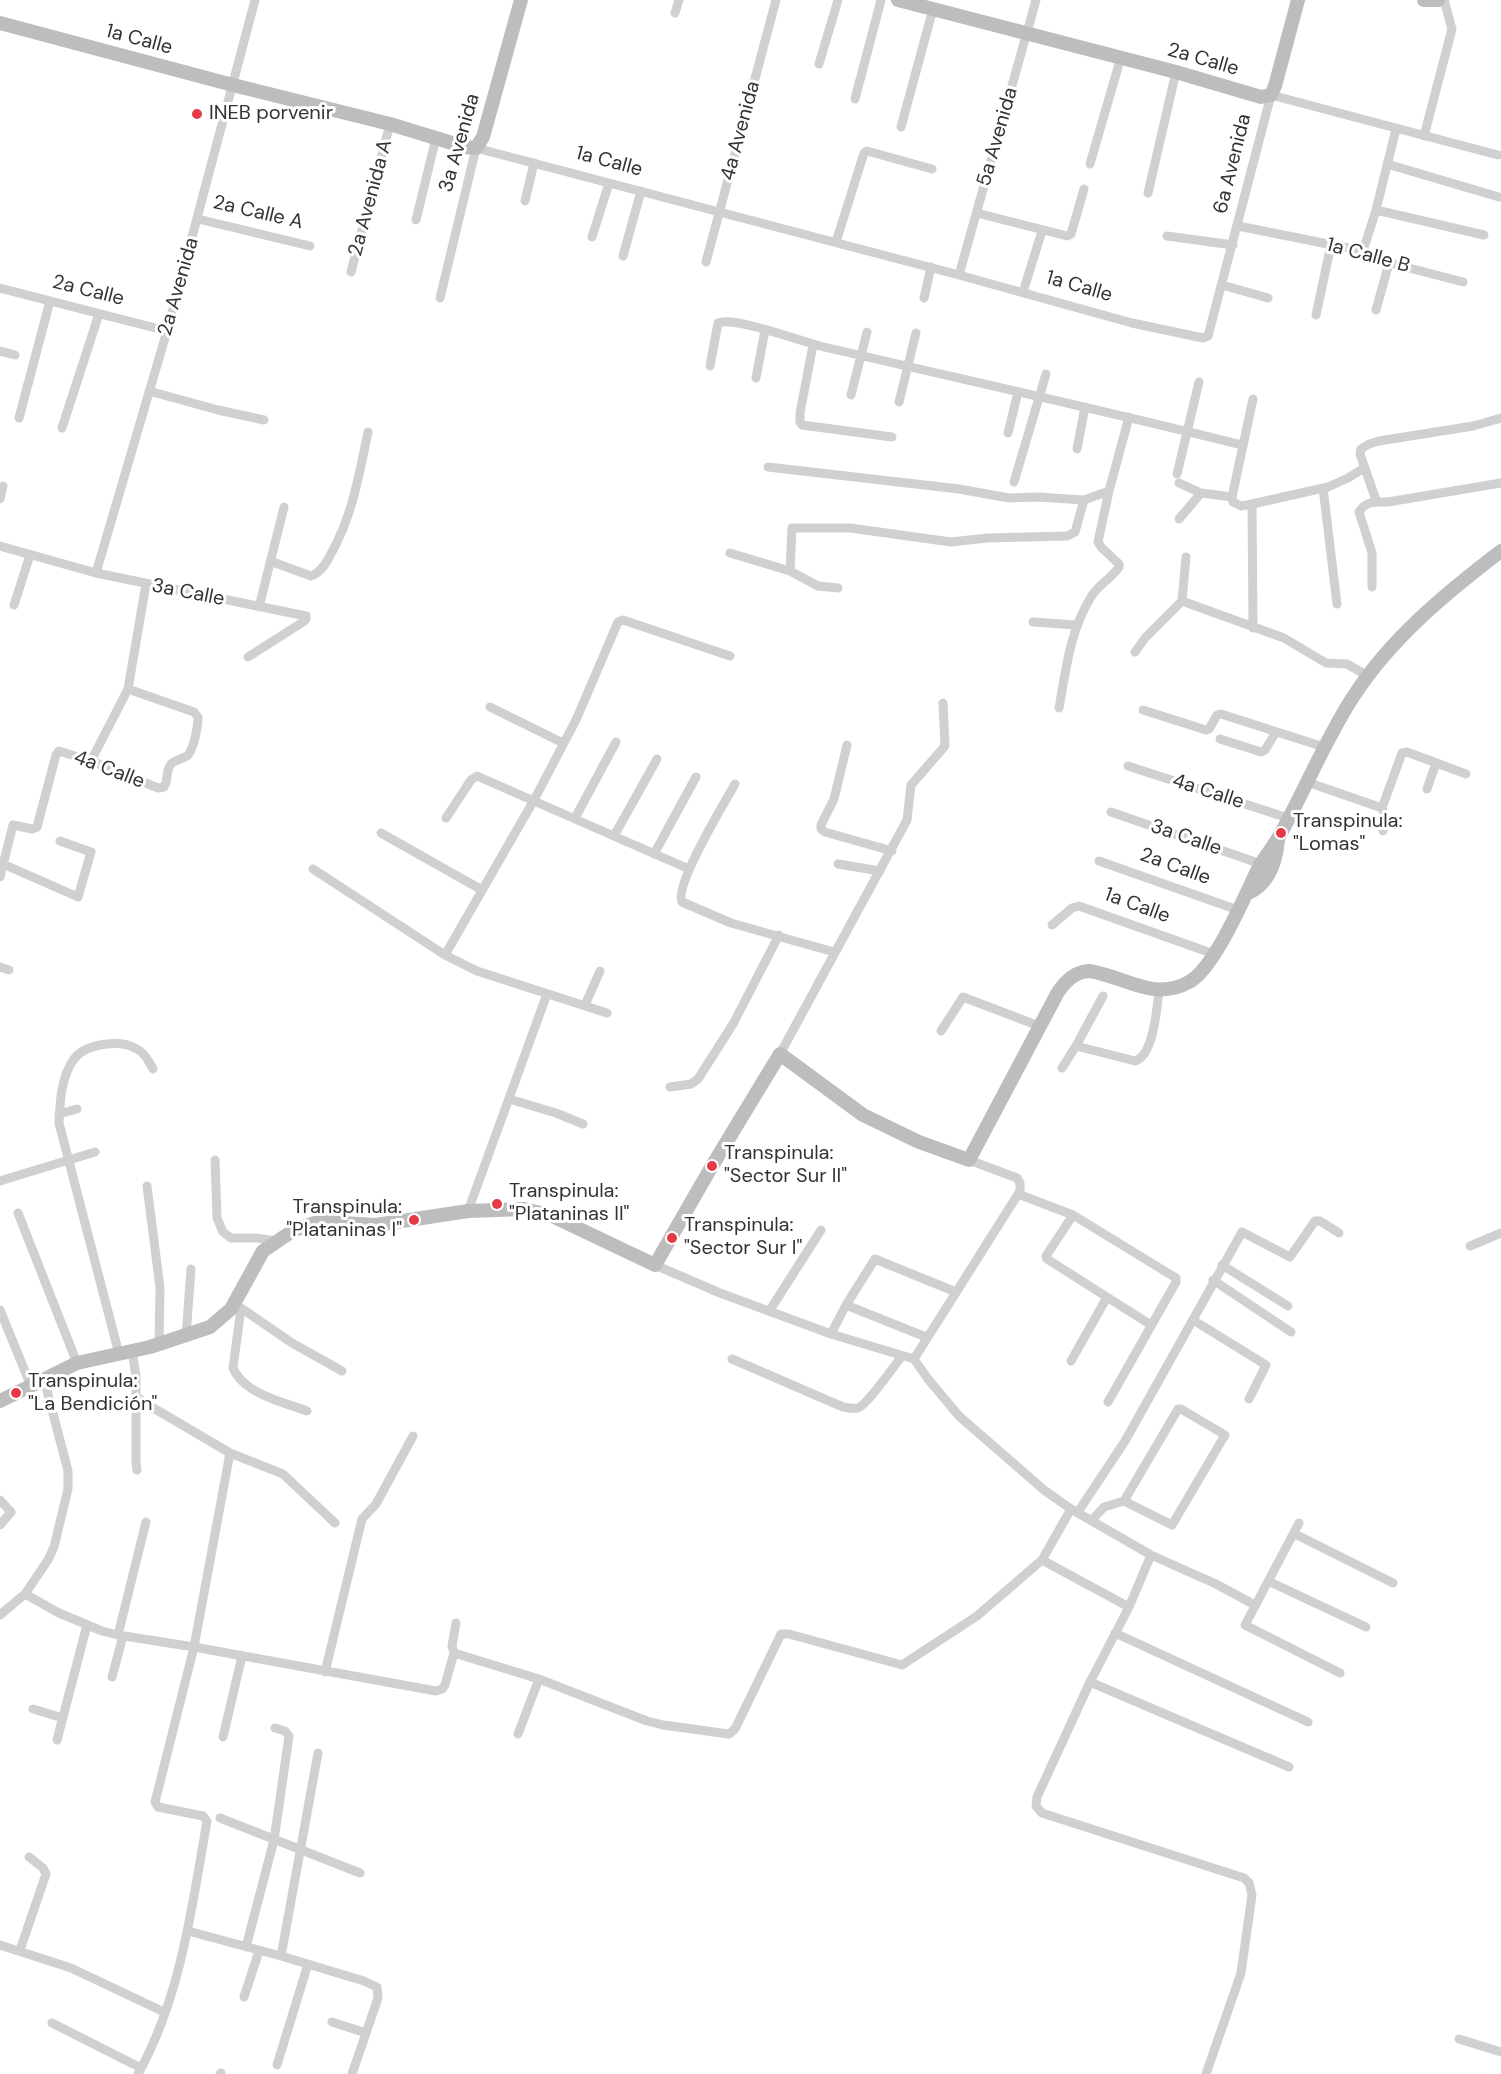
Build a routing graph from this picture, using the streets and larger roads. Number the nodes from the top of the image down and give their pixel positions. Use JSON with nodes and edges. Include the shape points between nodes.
{"nodes":[{"id":1,"x":255,"y":0,"type":"edge"},
{"id":2,"x":521,"y":0,"type":"edge"},
{"id":3,"x":679,"y":0,"type":"edge"},
{"id":4,"x":776,"y":0,"type":"edge"},
{"id":5,"x":838,"y":0,"type":"edge"},
{"id":6,"x":881,"y":0,"type":"edge"},
{"id":7,"x":898,"y":0,"type":"edge"},
{"id":8,"x":1036,"y":0,"type":"edge"},
{"id":9,"x":1298,"y":0,"type":"edge"},
{"id":10,"x":1424,"y":0,"type":"edge"},
{"id":11,"x":1438,"y":0,"type":"edge"},
{"id":12,"x":1444,"y":0,"type":"edge"},
{"id":13,"x":933,"y":9,"type":"junction"},
{"id":14,"x":675,"y":13,"type":"dead end"},
{"id":15,"x":0,"y":23,"type":"edge"},
{"id":16,"x":1027,"y":33,"type":"junction"},
{"id":17,"x":1121,"y":57,"type":"junction"},
{"id":18,"x":819,"y":64,"type":"dead end"},
{"id":19,"x":1176,"y":72,"type":"junction"},
{"id":20,"x":233,"y":86,"type":"junction"},
{"id":21,"x":1271,"y":95,"type":"junction"},
{"id":22,"x":855,"y":99,"type":"dead end"},
{"id":23,"x":390,"y":124,"type":"junction"},
{"id":24,"x":902,"y":127,"type":"dead end"},
{"id":25,"x":1396,"y":129,"type":"junction"},
{"id":26,"x":1424,"y":136,"type":"junction"},
{"id":27,"x":436,"y":138,"type":"junction"},
{"id":28,"x":476,"y":148,"type":"junction"},
{"id":29,"x":1498,"y":155,"type":"dead end"},
{"id":30,"x":534,"y":163,"type":"junction"},
{"id":31,"x":1090,"y":164,"type":"dead end"},
{"id":32,"x":1387,"y":164,"type":"junction"},
{"id":33,"x":932,"y":169,"type":"dead end"},
{"id":34,"x":609,"y":183,"type":"junction"},
{"id":35,"x":1084,"y":189,"type":"dead end"},
{"id":36,"x":641,"y":191,"type":"junction"},
{"id":37,"x":1148,"y":193,"type":"dead end"},
{"id":38,"x":1499,"y":197,"type":"dead end"},
{"id":39,"x":525,"y":201,"type":"dead end"},
{"id":40,"x":1376,"y":210,"type":"junction"},
{"id":41,"x":719,"y":212,"type":"junction"},
{"id":42,"x":977,"y":213,"type":"junction"},
{"id":43,"x":198,"y":219,"type":"junction"},
{"id":44,"x":416,"y":220,"type":"dead end"},
{"id":45,"x":1238,"y":225,"type":"junction"},
{"id":46,"x":1042,"y":231,"type":"junction"},
{"id":47,"x":1484,"y":235,"type":"dead end"},
{"id":48,"x":1167,"y":236,"type":"dead end"},
{"id":49,"x":592,"y":237,"type":"dead end"},
{"id":50,"x":836,"y":242,"type":"junction"},
{"id":51,"x":1233,"y":245,"type":"junction"},
{"id":52,"x":1331,"y":245,"type":"junction"},
{"id":53,"x":310,"y":246,"type":"dead end"},
{"id":54,"x":1363,"y":251,"type":"junction"},
{"id":55,"x":622,"y":256,"type":"dead end"},
{"id":56,"x":706,"y":262,"type":"dead end"},
{"id":57,"x":1389,"y":263,"type":"junction"},
{"id":58,"x":931,"y":267,"type":"junction"},
{"id":59,"x":351,"y":272,"type":"dead end"},
{"id":60,"x":959,"y":275,"type":"junction"},
{"id":61,"x":1463,"y":282,"type":"dead end"},
{"id":62,"x":1222,"y":285,"type":"junction"},
{"id":63,"x":0,"y":288,"type":"edge"},
{"id":64,"x":1023,"y":292,"type":"junction"},
{"id":65,"x":440,"y":298,"type":"dead end"},
{"id":66,"x":924,"y":298,"type":"dead end"},
{"id":67,"x":1268,"y":298,"type":"dead end"},
{"id":68,"x":50,"y":301,"type":"junction"},
{"id":69,"x":1376,"y":310,"type":"dead end"},
{"id":70,"x":99,"y":314,"type":"junction"},
{"id":71,"x":1316,"y":315,"type":"dead end"},
{"id":72,"x":765,"y":330,"type":"junction"},
{"id":73,"x":167,"y":331,"type":"junction"},
{"id":74,"x":867,"y":332,"type":"dead end"},
{"id":75,"x":916,"y":333,"type":"dead end"},
{"id":76,"x":1208,"y":337,"type":"joint"},
{"id":77,"x":813,"y":345,"type":"junction"},
{"id":78,"x":0,"y":351,"type":"edge"},
{"id":79,"x":15,"y":355,"type":"dead end"},
{"id":80,"x":861,"y":356,"type":"junction"},
{"id":81,"x":710,"y":366,"type":"dead end"},
{"id":82,"x":909,"y":367,"type":"junction"},
{"id":83,"x":1047,"y":374,"type":"dead end"},
{"id":84,"x":756,"y":378,"type":"dead end"},
{"id":85,"x":1199,"y":382,"type":"dead end"},
{"id":86,"x":149,"y":391,"type":"junction"},
{"id":87,"x":1018,"y":392,"type":"junction"},
{"id":88,"x":851,"y":395,"type":"dead end"},
{"id":89,"x":1040,"y":396,"type":"junction"},
{"id":90,"x":1253,"y":399,"type":"dead end"},
{"id":91,"x":899,"y":402,"type":"dead end"},
{"id":92,"x":1085,"y":407,"type":"junction"},
{"id":93,"x":1129,"y":417,"type":"junction"},
{"id":94,"x":19,"y":418,"type":"dead end"},
{"id":95,"x":1501,"y":418,"type":"edge"},
{"id":96,"x":264,"y":420,"type":"dead end"},
{"id":97,"x":62,"y":428,"type":"dead end"},
{"id":98,"x":1186,"y":431,"type":"junction"},
{"id":99,"x":368,"y":432,"type":"dead end"},
{"id":100,"x":1008,"y":433,"type":"dead end"},
{"id":101,"x":892,"y":437,"type":"dead end"},
{"id":102,"x":1242,"y":445,"type":"junction"},
{"id":103,"x":1077,"y":449,"type":"dead end"},
{"id":104,"x":768,"y":468,"type":"dead end"},
{"id":105,"x":1364,"y":468,"type":"junction"},
{"id":106,"x":1014,"y":482,"type":"dead end"},
{"id":107,"x":1501,"y":483,"type":"edge"},
{"id":108,"x":3,"y":486,"type":"dead end"},
{"id":109,"x":1323,"y":488,"type":"junction"},
{"id":110,"x":1109,"y":491,"type":"junction"},
{"id":111,"x":1201,"y":493,"type":"junction"},
{"id":112,"x":1232,"y":497,"type":"junction"},
{"id":113,"x":0,"y":499,"type":"edge"},
{"id":114,"x":1084,"y":500,"type":"junction"},
{"id":115,"x":1376,"y":500,"type":"junction"},
{"id":116,"x":1252,"y":504,"type":"junction"},
{"id":117,"x":284,"y":507,"type":"dead end"},
{"id":118,"x":1179,"y":519,"type":"dead end"},
{"id":119,"x":0,"y":546,"type":"edge"},
{"id":120,"x":1501,"y":551,"type":"edge"},
{"id":121,"x":730,"y":553,"type":"dead end"},
{"id":122,"x":30,"y":555,"type":"junction"},
{"id":123,"x":1186,"y":557,"type":"dead end"},
{"id":124,"x":270,"y":561,"type":"junction"},
{"id":125,"x":790,"y":572,"type":"junction"},
{"id":126,"x":96,"y":573,"type":"junction"},
{"id":127,"x":146,"y":584,"type":"junction"},
{"id":128,"x":1372,"y":587,"type":"dead end"},
{"id":129,"x":838,"y":588,"type":"dead end"},
{"id":130,"x":1182,"y":601,"type":"junction"},
{"id":131,"x":1337,"y":604,"type":"dead end"},
{"id":132,"x":14,"y":605,"type":"dead end"},
{"id":133,"x":259,"y":607,"type":"junction"},
{"id":134,"x":1033,"y":622,"type":"dead end"},
{"id":135,"x":1076,"y":625,"type":"junction"},
{"id":136,"x":1253,"y":628,"type":"junction"},
{"id":137,"x":1135,"y":652,"type":"dead end"},
{"id":138,"x":730,"y":656,"type":"dead end"},
{"id":139,"x":248,"y":657,"type":"dead end"},
{"id":140,"x":1368,"y":676,"type":"junction"},
{"id":141,"x":128,"y":689,"type":"junction"},
{"id":142,"x":943,"y":703,"type":"dead end"},
{"id":143,"x":490,"y":707,"type":"dead end"},
{"id":144,"x":1059,"y":708,"type":"dead end"},
{"id":145,"x":1143,"y":710,"type":"dead end"},
{"id":146,"x":1276,"y":732,"type":"junction"},
{"id":147,"x":1220,"y":739,"type":"dead end"},
{"id":148,"x":616,"y":742,"type":"dead end"},
{"id":149,"x":563,"y":743,"type":"junction"},
{"id":150,"x":847,"y":745,"type":"dead end"},
{"id":151,"x":1324,"y":747,"type":"junction"},
{"id":152,"x":657,"y":759,"type":"dead end"},
{"id":153,"x":91,"y":761,"type":"junction"},
{"id":154,"x":1436,"y":763,"type":"junction"},
{"id":155,"x":1128,"y":766,"type":"dead end"},
{"id":156,"x":1466,"y":774,"type":"dead end"},
{"id":157,"x":696,"y":777,"type":"dead end"},
{"id":158,"x":1307,"y":782,"type":"junction"},
{"id":159,"x":735,"y":784,"type":"dead end"},
{"id":160,"x":1427,"y":789,"type":"dead end"},
{"id":161,"x":534,"y":800,"type":"junction"},
{"id":162,"x":1382,"y":808,"type":"junction"},
{"id":163,"x":1111,"y":812,"type":"dead end"},
{"id":164,"x":446,"y":818,"type":"dead end"},
{"id":165,"x":575,"y":818,"type":"junction"},
{"id":166,"x":1288,"y":818,"type":"junction"},
{"id":167,"x":1383,"y":831,"type":"dead end"},
{"id":168,"x":381,"y":833,"type":"dead end"},
{"id":169,"x":614,"y":836,"type":"junction"},
{"id":170,"x":1279,"y":838,"type":"junction"},
{"id":171,"x":60,"y":841,"type":"dead end"},
{"id":172,"x":892,"y":850,"type":"junction"},
{"id":173,"x":654,"y":854,"type":"junction"},
{"id":174,"x":1099,"y":861,"type":"dead end"},
{"id":175,"x":3,"y":864,"type":"junction"},
{"id":176,"x":838,"y":864,"type":"dead end"},
{"id":177,"x":1261,"y":864,"type":"junction"},
{"id":178,"x":313,"y":869,"type":"dead end"},
{"id":179,"x":689,"y":869,"type":"junction"},
{"id":180,"x":880,"y":871,"type":"junction"},
{"id":181,"x":0,"y":877,"type":"edge"},
{"id":182,"x":482,"y":890,"type":"junction"},
{"id":183,"x":1247,"y":893,"type":"junction"},
{"id":184,"x":1238,"y":910,"type":"junction"},
{"id":185,"x":1052,"y":925,"type":"dead end"},
{"id":186,"x":779,"y":935,"type":"junction"},
{"id":187,"x":834,"y":952,"type":"junction"},
{"id":188,"x":1214,"y":954,"type":"junction"},
{"id":189,"x":445,"y":956,"type":"junction"},
{"id":190,"x":600,"y":971,"type":"dead end"},
{"id":191,"x":1159,"y":990,"type":"junction"},
{"id":192,"x":547,"y":994,"type":"junction"},
{"id":193,"x":1103,"y":996,"type":"dead end"},
{"id":194,"x":585,"y":1005,"type":"junction"},
{"id":195,"x":607,"y":1013,"type":"dead end"},
{"id":196,"x":1039,"y":1026,"type":"junction"},
{"id":197,"x":941,"y":1030,"type":"dead end"},
{"id":198,"x":1076,"y":1046,"type":"junction"},
{"id":199,"x":780,"y":1054,"type":"junction"},
{"id":200,"x":1062,"y":1068,"type":"dead end"},
{"id":201,"x":153,"y":1069,"type":"dead end"},
{"id":202,"x":670,"y":1087,"type":"dead end"},
{"id":203,"x":509,"y":1099,"type":"junction"},
{"id":204,"x":78,"y":1109,"type":"dead end"},
{"id":205,"x":59,"y":1114,"type":"junction"},
{"id":206,"x":583,"y":1124,"type":"dead end"},
{"id":207,"x":95,"y":1152,"type":"dead end"},
{"id":208,"x":215,"y":1160,"type":"dead end"},
{"id":209,"x":969,"y":1160,"type":"junction"},
{"id":210,"x":69,"y":1161,"type":"junction"},
{"id":211,"x":0,"y":1181,"type":"edge"},
{"id":212,"x":147,"y":1186,"type":"dead end"},
{"id":213,"x":1018,"y":1194,"type":"junction"},
{"id":214,"x":468,"y":1211,"type":"junction"},
{"id":215,"x":18,"y":1213,"type":"dead end"},
{"id":216,"x":1073,"y":1215,"type":"junction"},
{"id":217,"x":821,"y":1230,"type":"dead end"},
{"id":218,"x":1339,"y":1233,"type":"dead end"},
{"id":219,"x":1501,"y":1233,"type":"edge"},
{"id":220,"x":275,"y":1241,"type":"junction"},
{"id":221,"x":1470,"y":1246,"type":"dead end"},
{"id":222,"x":1222,"y":1265,"type":"junction"},
{"id":223,"x":656,"y":1266,"type":"junction"},
{"id":224,"x":191,"y":1269,"type":"dead end"},
{"id":225,"x":1213,"y":1280,"type":"junction"},
{"id":226,"x":956,"y":1292,"type":"junction"},
{"id":227,"x":1106,"y":1299,"type":"junction"},
{"id":228,"x":846,"y":1305,"type":"junction"},
{"id":229,"x":237,"y":1306,"type":"junction"},
{"id":230,"x":1287,"y":1306,"type":"dead end"},
{"id":231,"x":0,"y":1310,"type":"edge"},
{"id":232,"x":770,"y":1310,"type":"junction"},
{"id":233,"x":1193,"y":1320,"type":"junction"},
{"id":234,"x":1151,"y":1325,"type":"junction"},
{"id":235,"x":1291,"y":1332,"type":"dead end"},
{"id":236,"x":831,"y":1334,"type":"junction"},
{"id":237,"x":186,"y":1336,"type":"junction"},
{"id":238,"x":926,"y":1337,"type":"junction"},
{"id":239,"x":159,"y":1344,"type":"junction"},
{"id":240,"x":125,"y":1352,"type":"junction"},
{"id":241,"x":902,"y":1356,"type":"junction"},
{"id":242,"x":732,"y":1359,"type":"dead end"},
{"id":243,"x":914,"y":1359,"type":"junction"},
{"id":244,"x":1071,"y":1361,"type":"dead end"},
{"id":245,"x":77,"y":1363,"type":"junction"},
{"id":246,"x":342,"y":1371,"type":"dead end"},
{"id":247,"x":37,"y":1382,"type":"junction"},
{"id":248,"x":136,"y":1396,"type":"junction"},
{"id":249,"x":1249,"y":1399,"type":"dead end"},
{"id":250,"x":0,"y":1401,"type":"edge"},
{"id":251,"x":1108,"y":1402,"type":"dead end"},
{"id":252,"x":308,"y":1411,"type":"dead end"},
{"id":253,"x":413,"y":1436,"type":"dead end"},
{"id":254,"x":230,"y":1453,"type":"junction"},
{"id":255,"x":137,"y":1470,"type":"dead end"},
{"id":256,"x":0,"y":1500,"type":"edge"},
{"id":257,"x":1124,"y":1501,"type":"junction"},
{"id":258,"x":1074,"y":1511,"type":"junction"},
{"id":259,"x":1092,"y":1520,"type":"junction"},
{"id":260,"x":146,"y":1522,"type":"dead end"},
{"id":261,"x":335,"y":1523,"type":"dead end"},
{"id":262,"x":1299,"y":1523,"type":"dead end"},
{"id":263,"x":0,"y":1525,"type":"edge"},
{"id":264,"x":1295,"y":1533,"type":"junction"},
{"id":265,"x":1151,"y":1555,"type":"junction"},
{"id":266,"x":1042,"y":1560,"type":"junction"},
{"id":267,"x":1268,"y":1581,"type":"junction"},
{"id":268,"x":1393,"y":1583,"type":"dead end"},
{"id":269,"x":25,"y":1594,"type":"junction"},
{"id":270,"x":1255,"y":1605,"type":"junction"},
{"id":271,"x":1129,"y":1606,"type":"junction"},
{"id":272,"x":0,"y":1615,"type":"edge"},
{"id":273,"x":456,"y":1623,"type":"dead end"},
{"id":274,"x":87,"y":1625,"type":"junction"},
{"id":275,"x":1366,"y":1627,"type":"dead end"},
{"id":276,"x":1115,"y":1633,"type":"junction"},
{"id":277,"x":120,"y":1635,"type":"junction"},
{"id":278,"x":194,"y":1647,"type":"junction"},
{"id":279,"x":454,"y":1653,"type":"junction"},
{"id":280,"x":242,"y":1656,"type":"junction"},
{"id":281,"x":325,"y":1672,"type":"junction"},
{"id":282,"x":1340,"y":1673,"type":"dead end"},
{"id":283,"x":112,"y":1677,"type":"dead end"},
{"id":284,"x":539,"y":1679,"type":"junction"},
{"id":285,"x":1090,"y":1682,"type":"junction"},
{"id":286,"x":33,"y":1709,"type":"dead end"},
{"id":287,"x":63,"y":1718,"type":"junction"},
{"id":288,"x":1308,"y":1722,"type":"dead end"},
{"id":289,"x":275,"y":1728,"type":"dead end"},
{"id":290,"x":518,"y":1734,"type":"dead end"},
{"id":291,"x":223,"y":1737,"type":"dead end"},
{"id":292,"x":57,"y":1740,"type":"dead end"},
{"id":293,"x":318,"y":1753,"type":"dead end"},
{"id":294,"x":1289,"y":1767,"type":"dead end"},
{"id":295,"x":220,"y":1818,"type":"dead end"},
{"id":296,"x":274,"y":1840,"type":"junction"},
{"id":297,"x":300,"y":1850,"type":"junction"},
{"id":298,"x":29,"y":1857,"type":"dead end"},
{"id":299,"x":360,"y":1873,"type":"dead end"},
{"id":300,"x":188,"y":1932,"type":"junction"},
{"id":301,"x":0,"y":1945,"type":"edge"},
{"id":302,"x":246,"y":1947,"type":"junction"},
{"id":303,"x":20,"y":1950,"type":"junction"},
{"id":304,"x":259,"y":1951,"type":"junction"},
{"id":305,"x":280,"y":1956,"type":"junction"},
{"id":306,"x":308,"y":1964,"type":"junction"},
{"id":307,"x":244,"y":1997,"type":"dead end"},
{"id":308,"x":164,"y":2012,"type":"junction"},
{"id":309,"x":332,"y":2022,"type":"dead end"},
{"id":310,"x":52,"y":2023,"type":"dead end"},
{"id":311,"x":366,"y":2034,"type":"junction"},
{"id":312,"x":1459,"y":2039,"type":"dead end"},
{"id":313,"x":1501,"y":2052,"type":"edge"},
{"id":314,"x":277,"y":2065,"type":"dead end"},
{"id":315,"x":140,"y":2071,"type":"edge"},
{"id":316,"x":352,"y":2074,"type":"edge"},
{"id":317,"x":1206,"y":2074,"type":"edge"}],
"edges":[{"from":1,"to":20,"type":"street","name":"2a Avenida"},
{"from":2,"to":28,"type":"street","name":"3a Avenida","via":[[483,137]]},
{"from":3,"to":14,"type":"street"},
{"from":4,"to":41,"type":"street","name":"4a Avenida"},
{"from":5,"to":18,"type":"street"},
{"from":6,"to":22,"type":"street"},
{"from":7,"to":13,"type":"street","name":"2a Calle"},
{"from":8,"to":16,"type":"street","name":"5a Avenida"},
{"from":9,"to":21,"type":"street","name":"6a Avenida"},
{"from":10,"to":11,"type":"street"},
{"from":12,"to":26,"type":"street","via":[[1452,29]]},
{"from":13,"to":16,"type":"street","name":"2a Calle"},
{"from":13,"to":24,"type":"street"},
{"from":15,"to":20,"type":"street","name":"1a Calle"},
{"from":16,"to":17,"type":"street","name":"2a Calle"},
{"from":16,"to":42,"type":"street","name":"5a Avenida"},
{"from":17,"to":19,"type":"street","name":"2a Calle"},
{"from":17,"to":31,"type":"street"},
{"from":19,"to":21,"type":"street","name":"2a Calle","via":[[1261,97]]},
{"from":19,"to":37,"type":"street"},
{"from":20,"to":23,"type":"street","name":"1a Calle"},
{"from":20,"to":43,"type":"street","name":"2a Avenida"},
{"from":21,"to":25,"type":"street","name":"2a Calle"},
{"from":21,"to":45,"type":"street","name":"6a Avenida"},
{"from":23,"to":27,"type":"street","name":"1a Calle"},
{"from":23,"to":59,"type":"street","name":"2a Avenida A"},
{"from":25,"to":26,"type":"street","name":"2a Calle"},
{"from":25,"to":32,"type":"street"},
{"from":26,"to":29,"type":"street","name":"2a Calle"},
{"from":27,"to":28,"type":"street","name":"1a Calle"},
{"from":27,"to":44,"type":"street"},
{"from":28,"to":30,"type":"street","name":"1a Calle"},
{"from":28,"to":65,"type":"street","name":"3a Avenida"},
{"from":30,"to":34,"type":"street","name":"1a Calle"},
{"from":30,"to":39,"type":"street"},
{"from":32,"to":38,"type":"street"},
{"from":32,"to":40,"type":"street"},
{"from":33,"to":50,"type":"street","via":[[862,154]]},
{"from":34,"to":36,"type":"street","name":"1a Calle"},
{"from":34,"to":49,"type":"street"},
{"from":35,"to":46,"type":"street","via":[[1069,236]]},
{"from":36,"to":41,"type":"street","name":"1a Calle"},
{"from":36,"to":55,"type":"street"},
{"from":40,"to":47,"type":"street"},
{"from":40,"to":54,"type":"street"},
{"from":41,"to":50,"type":"street","name":"1a Calle"},
{"from":41,"to":56,"type":"street","name":"4a Avenida"},
{"from":42,"to":46,"type":"street"},
{"from":42,"to":60,"type":"street","name":"5a Avenida"},
{"from":43,"to":53,"type":"street","name":"2a Calle A"},
{"from":43,"to":73,"type":"street","name":"2a Avenida"},
{"from":45,"to":51,"type":"street","name":"6a Avenida"},
{"from":45,"to":52,"type":"street","name":"1a Calle B"},
{"from":46,"to":64,"type":"street"},
{"from":48,"to":51,"type":"street"},
{"from":50,"to":58,"type":"street","name":"1a Calle"},
{"from":51,"to":62,"type":"street","name":"6a Avenida"},
{"from":52,"to":54,"type":"street","name":"1a Calle B"},
{"from":52,"to":71,"type":"street"},
{"from":54,"to":57,"type":"street","name":"1a Calle B"},
{"from":57,"to":61,"type":"street","name":"1a Calle B"},
{"from":57,"to":69,"type":"street"},
{"from":58,"to":60,"type":"street","name":"1a Calle"},
{"from":58,"to":66,"type":"street"},
{"from":60,"to":64,"type":"street","name":"1a Calle"},
{"from":62,"to":67,"type":"street"},
{"from":62,"to":76,"type":"street","name":"6a Avenida"},
{"from":63,"to":68,"type":"street","name":"2a Calle"},
{"from":64,"to":76,"type":"street","name":"1a Calle","via":[[1132,322]]},
{"from":68,"to":70,"type":"street","name":"2a Calle"},
{"from":68,"to":94,"type":"street"},
{"from":70,"to":73,"type":"street","name":"2a Calle"},
{"from":70,"to":97,"type":"street"},
{"from":72,"to":77,"type":"street"},
{"from":72,"to":81,"type":"street","via":[[720,322]]},
{"from":72,"to":84,"type":"street"},
{"from":73,"to":86,"type":"street","name":"2a Avenida"},
{"from":74,"to":80,"type":"street"},
{"from":75,"to":82,"type":"street"},
{"from":77,"to":80,"type":"street"},
{"from":77,"to":101,"type":"street","via":[[800,413],[802,425]]},
{"from":78,"to":79,"type":"street"},
{"from":80,"to":82,"type":"street"},
{"from":80,"to":88,"type":"street"},
{"from":82,"to":87,"type":"street"},
{"from":82,"to":91,"type":"street"},
{"from":83,"to":89,"type":"street"},
{"from":85,"to":98,"type":"street"},
{"from":86,"to":96,"type":"street"},
{"from":86,"to":126,"type":"street","name":"2a Avenida"},
{"from":87,"to":89,"type":"street"},
{"from":87,"to":100,"type":"street"},
{"from":89,"to":92,"type":"street"},
{"from":89,"to":106,"type":"street"},
{"from":90,"to":102,"type":"street"},
{"from":92,"to":93,"type":"street"},
{"from":92,"to":103,"type":"street"},
{"from":93,"to":98,"type":"street"},
{"from":93,"to":110,"type":"street"},
{"from":95,"to":105,"type":"street","via":[[1369,444],[1360,451]]},
{"from":98,"to":102,"type":"street"},
{"from":98,"to":111,"type":"street","via":[[1178,479]]},
{"from":99,"to":124,"type":"street","via":[[344,531],[317,574],[311,576]]},
{"from":102,"to":112,"type":"street"},
{"from":104,"to":114,"type":"street","via":[[1009,498]]},
{"from":105,"to":109,"type":"street"},
{"from":105,"to":115,"type":"street"},
{"from":107,"to":115,"type":"street","via":[[1388,502]]},
{"from":108,"to":113,"type":"street"},
{"from":109,"to":116,"type":"street"},
{"from":109,"to":131,"type":"street"},
{"from":110,"to":114,"type":"street"},
{"from":110,"to":135,"type":"street","via":[[1098,542],[1119,567],[1094,592]]},
{"from":111,"to":112,"type":"street"},
{"from":111,"to":118,"type":"street"},
{"from":112,"to":116,"type":"street","via":[[1238,505]]},
{"from":114,"to":125,"type":"street","via":[[1075,532],[1067,536],[951,542],[850,528],[792,528]]},
{"from":115,"to":128,"type":"street","via":[[1359,512],[1372,553]]},
{"from":116,"to":136,"type":"street"},
{"from":117,"to":124,"type":"street"},
{"from":119,"to":122,"type":"street","name":"3a Calle"},
{"from":120,"to":140,"type":"street","via":[[1403,633]]},
{"from":121,"to":125,"type":"street"},
{"from":122,"to":126,"type":"street","name":"3a Calle"},
{"from":122,"to":132,"type":"street"},
{"from":123,"to":130,"type":"street"},
{"from":124,"to":133,"type":"street"},
{"from":125,"to":129,"type":"street","via":[[824,588]]},
{"from":126,"to":127,"type":"street","name":"3a Calle"},
{"from":127,"to":133,"type":"street","name":"3a Calle"},
{"from":127,"to":141,"type":"street"},
{"from":130,"to":136,"type":"street"},
{"from":130,"to":137,"type":"street"},
{"from":133,"to":139,"type":"street","name":"3a Calle","via":[[307,617]]},
{"from":134,"to":135,"type":"street"},
{"from":135,"to":144,"type":"street"},
{"from":136,"to":140,"type":"street","via":[[1297,645],[1326,663],[1346,664]]},
{"from":138,"to":149,"type":"street","via":[[620,621]]},
{"from":140,"to":151,"type":"street"},
{"from":141,"to":153,"type":"street"},
{"from":141,"to":153,"type":"street","name":"4a Calle","via":[[194,712],[198,717],[190,752],[171,764],[166,784],[158,788]]},
{"from":142,"to":172,"type":"street","via":[[946,744],[911,785],[908,818]]},
{"from":143,"to":149,"type":"street"},
{"from":145,"to":146,"type":"street","via":[[1206,730],[1220,714]]},
{"from":146,"to":147,"type":"street","via":[[1261,752]]},
{"from":146,"to":151,"type":"street"},
{"from":148,"to":165,"type":"street"},
{"from":149,"to":161,"type":"street"},
{"from":150,"to":172,"type":"street","via":[[834,799],[821,829]]},
{"from":151,"to":158,"type":"street"},
{"from":152,"to":169,"type":"street"},
{"from":153,"to":175,"type":"street","name":"4a Calle","via":[[59,752],[56,755],[37,827],[34,830],[13,825]]},
{"from":154,"to":156,"type":"street"},
{"from":154,"to":160,"type":"street"},
{"from":154,"to":162,"type":"street","via":[[1407,752],[1400,754]]},
{"from":155,"to":166,"type":"street","name":"4a Calle"},
{"from":157,"to":173,"type":"street"},
{"from":158,"to":162,"type":"street"},
{"from":158,"to":166,"type":"street"},
{"from":159,"to":179,"type":"street"},
{"from":161,"to":164,"type":"street","via":[[475,776]]},
{"from":161,"to":165,"type":"street"},
{"from":161,"to":182,"type":"street"},
{"from":162,"to":167,"type":"street","via":[[1386,819]]},
{"from":163,"to":177,"type":"street","name":"3a Calle"},
{"from":165,"to":169,"type":"street"},
{"from":166,"to":170,"type":"street"},
{"from":168,"to":182,"type":"street"},
{"from":169,"to":173,"type":"street"},
{"from":170,"to":177,"type":"street"},
{"from":170,"to":183,"type":"street","via":[[1272,868],[1260,886]]},
{"from":171,"to":175,"type":"street","via":[[91,852],[78,897]]},
{"from":172,"to":180,"type":"street"},
{"from":173,"to":179,"type":"street"},
{"from":174,"to":184,"type":"street","name":"2a Calle"},
{"from":175,"to":181,"type":"street"},
{"from":176,"to":180,"type":"street"},
{"from":177,"to":183,"type":"street"},
{"from":178,"to":189,"type":"street"},
{"from":179,"to":186,"type":"street","via":[[680,896],[682,902],[731,923]]},
{"from":180,"to":187,"type":"street"},
{"from":182,"to":189,"type":"street"},
{"from":183,"to":184,"type":"street"},
{"from":184,"to":188,"type":"street"},
{"from":185,"to":188,"type":"street","name":"1a Calle","via":[[1079,906]]},
{"from":186,"to":187,"type":"street"},
{"from":186,"to":202,"type":"street","via":[[733,1024],[698,1078],[691,1084]]},
{"from":187,"to":199,"type":"street"},
{"from":188,"to":191,"type":"street","via":[[1191,981]]},
{"from":189,"to":192,"type":"street"},
{"from":190,"to":194,"type":"street"},
{"from":191,"to":196,"type":"street","via":[[1095,972],[1079,972],[1064,983]]},
{"from":191,"to":198,"type":"street","via":[[1154,1031],[1139,1060]]},
{"from":192,"to":194,"type":"street"},
{"from":192,"to":203,"type":"street"},
{"from":193,"to":198,"type":"street"},
{"from":194,"to":195,"type":"street"},
{"from":196,"to":197,"type":"street","via":[[964,996]]},
{"from":196,"to":209,"type":"street"},
{"from":198,"to":200,"type":"street"},
{"from":199,"to":209,"type":"street","via":[[863,1114]]},
{"from":199,"to":223,"type":"street"},
{"from":201,"to":205,"type":"street","via":[[146,1056],[129,1046],[109,1044],[83,1051],[64,1080]]},
{"from":203,"to":206,"type":"street"},
{"from":203,"to":214,"type":"street"},
{"from":204,"to":205,"type":"street"},
{"from":205,"to":210,"type":"street"},
{"from":207,"to":210,"type":"street"},
{"from":208,"to":220,"type":"street","via":[[217,1218],[223,1232],[231,1238]]},
{"from":209,"to":213,"type":"street","via":[[1017,1178]]},
{"from":210,"to":211,"type":"street"},
{"from":210,"to":240,"type":"street"},
{"from":212,"to":239,"type":"street","via":[[160,1288]]},
{"from":213,"to":216,"type":"street"},
{"from":213,"to":226,"type":"street"},
{"from":214,"to":220,"type":"street","via":[[388,1224],[315,1223]]},
{"from":214,"to":223,"type":"street","via":[[510,1208],[540,1212]]},
{"from":215,"to":245,"type":"street"},
{"from":216,"to":227,"type":"street","via":[[1047,1258]]},
{"from":216,"to":234,"type":"street","via":[[1175,1276],[1176,1282]]},
{"from":217,"to":232,"type":"street"},
{"from":218,"to":222,"type":"street","via":[[1315,1221],[1290,1257],[1242,1231]]},
{"from":219,"to":221,"type":"street"},
{"from":220,"to":229,"type":"street","via":[[263,1251]]},
{"from":222,"to":225,"type":"street"},
{"from":222,"to":230,"type":"street"},
{"from":223,"to":232,"type":"street"},
{"from":224,"to":237,"type":"street"},
{"from":225,"to":233,"type":"street"},
{"from":225,"to":235,"type":"street"},
{"from":226,"to":228,"type":"street","via":[[875,1259]]},
{"from":226,"to":238,"type":"street"},
{"from":227,"to":234,"type":"street"},
{"from":227,"to":244,"type":"street"},
{"from":228,"to":236,"type":"street"},
{"from":228,"to":238,"type":"street"},
{"from":229,"to":237,"type":"street","via":[[217,1322]]},
{"from":229,"to":246,"type":"street"},
{"from":229,"to":252,"type":"street","via":[[234,1371],[255,1390]]},
{"from":231,"to":247,"type":"street"},
{"from":232,"to":236,"type":"street"},
{"from":233,"to":249,"type":"street","via":[[1266,1365]]},
{"from":233,"to":258,"type":"street","via":[[1125,1441]]},
{"from":234,"to":251,"type":"street"},
{"from":236,"to":241,"type":"street"},
{"from":237,"to":239,"type":"street"},
{"from":238,"to":243,"type":"street"},
{"from":239,"to":240,"type":"street"},
{"from":240,"to":245,"type":"street"},
{"from":240,"to":248,"type":"street","via":[[136,1376]]},
{"from":241,"to":242,"type":"street","via":[[867,1400],[850,1408]]},
{"from":241,"to":243,"type":"street"},
{"from":243,"to":258,"type":"street","via":[[959,1416]]},
{"from":245,"to":247,"type":"street"},
{"from":247,"to":250,"type":"street"},
{"from":247,"to":269,"type":"street","via":[[69,1481],[54,1547]]},
{"from":248,"to":254,"type":"street"},
{"from":248,"to":255,"type":"street"},
{"from":253,"to":281,"type":"street","via":[[376,1504],[362,1519]]},
{"from":254,"to":261,"type":"street","via":[[283,1474]]},
{"from":254,"to":278,"type":"street"},
{"from":256,"to":263,"type":"street","via":[[11,1512]]},
{"from":257,"to":257,"type":"street","via":[[1178,1409],[1225,1435],[1172,1525]]},
{"from":257,"to":259,"type":"street","via":[[1104,1508]]},
{"from":258,"to":259,"type":"street"},
{"from":258,"to":266,"type":"street"},
{"from":259,"to":265,"type":"street"},
{"from":260,"to":277,"type":"street"},
{"from":262,"to":264,"type":"street"},
{"from":264,"to":267,"type":"street"},
{"from":264,"to":268,"type":"street"},
{"from":265,"to":270,"type":"street"},
{"from":265,"to":271,"type":"street"},
{"from":266,"to":271,"type":"street"},
{"from":266,"to":284,"type":"street","via":[[977,1616],[901,1665],[781,1634],[735,1729],[729,1734],[647,1721]]},
{"from":267,"to":270,"type":"street"},
{"from":267,"to":275,"type":"street"},
{"from":269,"to":272,"type":"street"},
{"from":269,"to":274,"type":"street"},
{"from":270,"to":282,"type":"street","via":[[1246,1625]]},
{"from":271,"to":276,"type":"street"},
{"from":273,"to":279,"type":"street"},
{"from":274,"to":277,"type":"street"},
{"from":274,"to":287,"type":"street"},
{"from":276,"to":285,"type":"street"},
{"from":276,"to":288,"type":"street"},
{"from":277,"to":278,"type":"street"},
{"from":277,"to":283,"type":"street"},
{"from":278,"to":280,"type":"street"},
{"from":278,"to":300,"type":"street","via":[[155,1802],[158,1807],[207,1819]]},
{"from":279,"to":281,"type":"street","via":[[445,1685],[436,1691]]},
{"from":279,"to":284,"type":"street"},
{"from":280,"to":281,"type":"street"},
{"from":280,"to":291,"type":"street"},
{"from":284,"to":290,"type":"street"},
{"from":285,"to":294,"type":"street"},
{"from":285,"to":317,"type":"street","via":[[1037,1797],[1039,1810],[1244,1878],[1251,1888],[1241,1973]]},
{"from":286,"to":287,"type":"street"},
{"from":287,"to":292,"type":"street"},
{"from":289,"to":296,"type":"street","via":[[289,1736]]},
{"from":293,"to":297,"type":"street"},
{"from":295,"to":296,"type":"street"},
{"from":296,"to":297,"type":"street"},
{"from":296,"to":302,"type":"street"},
{"from":297,"to":299,"type":"street"},
{"from":297,"to":305,"type":"street"},
{"from":298,"to":303,"type":"street","via":[[46,1874]]},
{"from":300,"to":302,"type":"street"},
{"from":300,"to":308,"type":"street"},
{"from":301,"to":303,"type":"street"},
{"from":302,"to":304,"type":"street"},
{"from":303,"to":308,"type":"street","via":[[71,1968]]},
{"from":304,"to":305,"type":"street"},
{"from":304,"to":307,"type":"street"},
{"from":305,"to":306,"type":"street"},
{"from":306,"to":311,"type":"street","via":[[377,1987],[378,1998]]},
{"from":306,"to":314,"type":"street"},
{"from":308,"to":315,"type":"street"},
{"from":309,"to":311,"type":"street"},
{"from":310,"to":315,"type":"street"},
{"from":311,"to":316,"type":"street"},
{"from":312,"to":313,"type":"street"}]}
